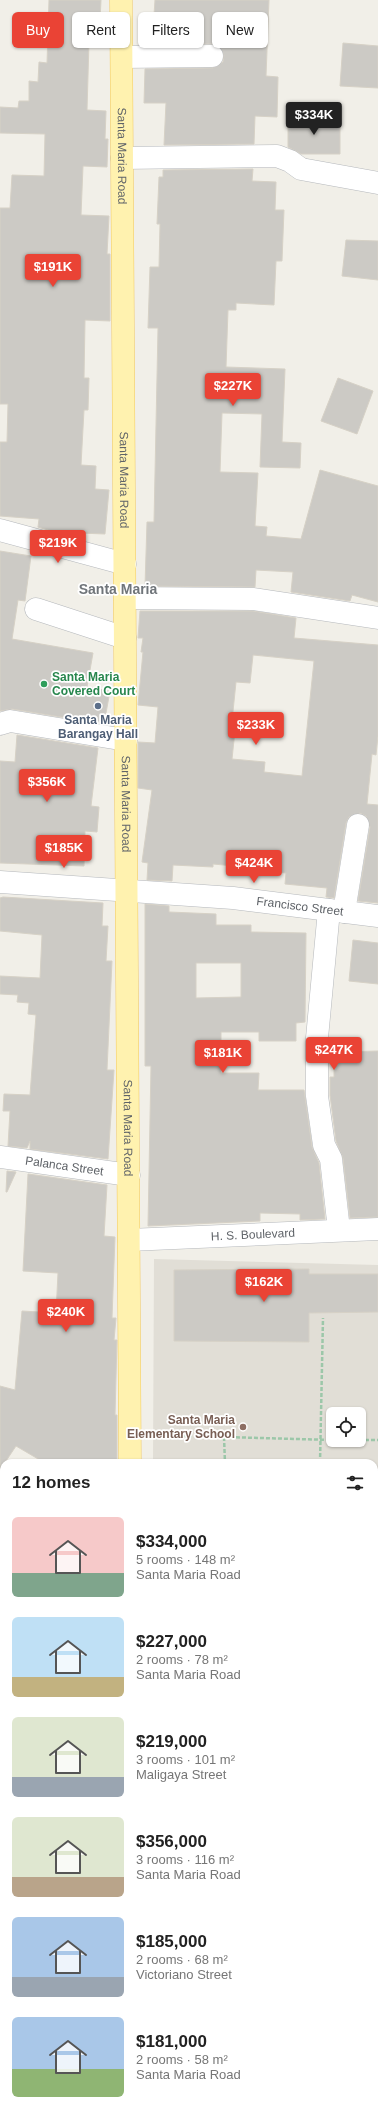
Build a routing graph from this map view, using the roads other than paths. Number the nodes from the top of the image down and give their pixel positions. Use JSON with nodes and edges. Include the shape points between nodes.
{"nodes":[{"id":1,"x":121,"y":0,"type":"edge"},
{"id":2,"x":212,"y":56,"type":"dead end"},
{"id":3,"x":122,"y":57,"type":"junction"},
{"id":4,"x":122,"y":158,"type":"junction"},
{"id":5,"x":378,"y":182,"type":"edge"},
{"id":6,"x":0,"y":530,"type":"edge"},
{"id":7,"x":125,"y":564,"type":"junction"},
{"id":8,"x":125,"y":598,"type":"junction"},
{"id":9,"x":36,"y":609,"type":"dead end"},
{"id":10,"x":378,"y":618,"type":"edge"},
{"id":11,"x":125,"y":638,"type":"junction"},
{"id":12,"x":0,"y":724,"type":"edge"},
{"id":13,"x":126,"y":740,"type":"junction"},
{"id":14,"x":358,"y":825,"type":"dead end"},
{"id":15,"x":0,"y":882,"type":"edge"},
{"id":16,"x":127,"y":890,"type":"junction"},
{"id":17,"x":337,"y":911,"type":"junction"},
{"id":18,"x":378,"y":916,"type":"edge"},
{"id":19,"x":0,"y":1157,"type":"edge"},
{"id":20,"x":128,"y":1175,"type":"junction"},
{"id":21,"x":378,"y":1229,"type":"edge"},
{"id":22,"x":339,"y":1230,"type":"junction"},
{"id":23,"x":129,"y":1240,"type":"junction"},
{"id":24,"x":130,"y":1459,"type":"edge"}],
"edges":[{"from":1,"to":3,"type":"main road","name":"Santa Maria Road"},
{"from":2,"to":3,"type":"street"},
{"from":3,"to":4,"type":"main road","name":"Santa Maria Road"},
{"from":4,"to":5,"type":"street","via":[[277,156],[290,160],[301,169]]},
{"from":4,"to":7,"type":"main road","name":"Santa Maria Road"},
{"from":6,"to":7,"type":"street"},
{"from":7,"to":8,"type":"main road","name":"Santa Maria Road"},
{"from":8,"to":10,"type":"street","via":[[254,599]]},
{"from":8,"to":11,"type":"main road","name":"Santa Maria Road"},
{"from":9,"to":11,"type":"street"},
{"from":11,"to":13,"type":"main road","name":"Santa Maria Road"},
{"from":12,"to":13,"type":"street","via":[[10,721]]},
{"from":13,"to":16,"type":"main road","name":"Santa Maria Road"},
{"from":14,"to":17,"type":"street"},
{"from":15,"to":16,"type":"street","name":"Francisco Street"},
{"from":16,"to":17,"type":"street","name":"Francisco Street","via":[[233,898]]},
{"from":16,"to":20,"type":"main road","name":"Santa Maria Road"},
{"from":17,"to":18,"type":"street","name":"Francisco Street"},
{"from":17,"to":22,"type":"street","via":[[316,1038],[317,1096],[324,1145],[331,1160]]},
{"from":19,"to":20,"type":"street","name":"Palanca Street"},
{"from":20,"to":23,"type":"main road","name":"Santa Maria Road"},
{"from":21,"to":22,"type":"street","name":"H. S. Boulevard"},
{"from":22,"to":23,"type":"street","name":"H. S. Boulevard"},
{"from":23,"to":24,"type":"main road","name":"Santa Maria Road"}]}
